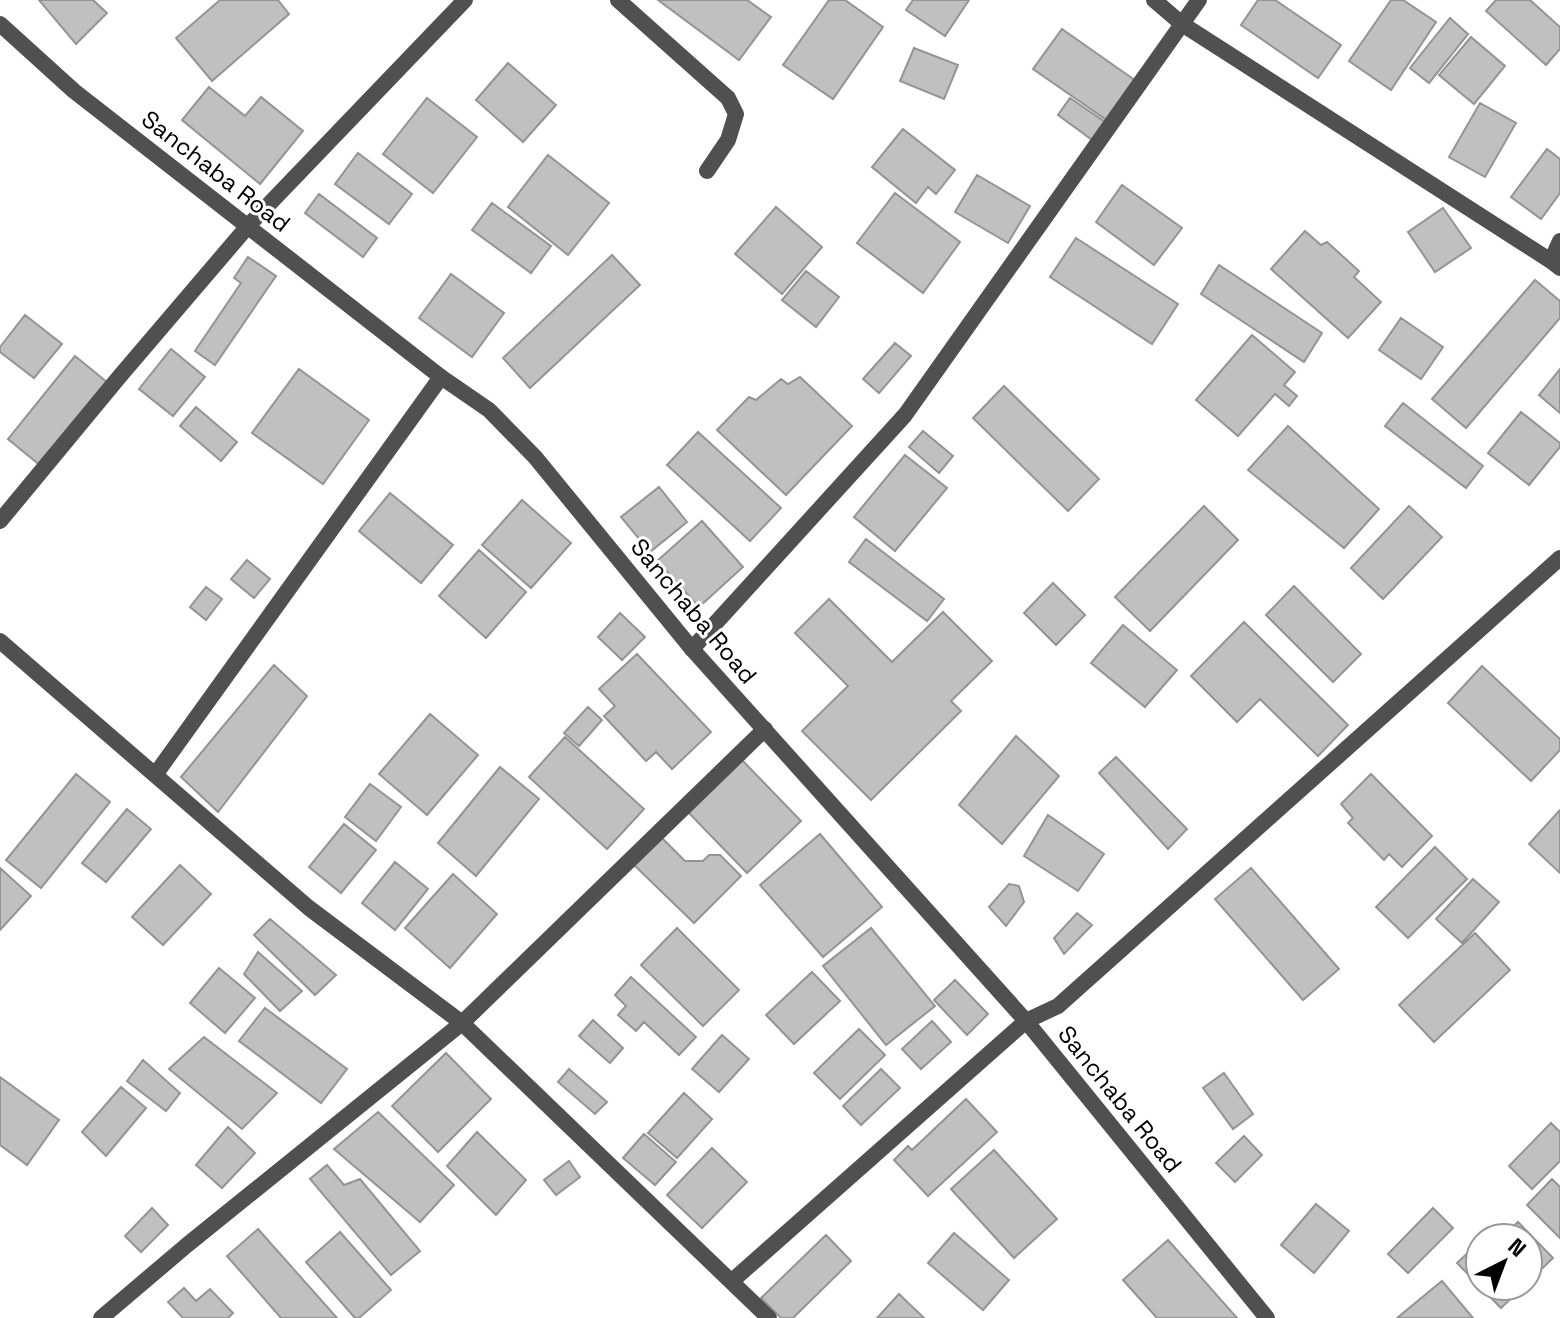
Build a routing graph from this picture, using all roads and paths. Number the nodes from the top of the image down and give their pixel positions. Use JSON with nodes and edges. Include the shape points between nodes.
{"nodes":[{"id":1,"x":465,"y":0,"type":"edge"},
{"id":2,"x":618,"y":0,"type":"edge"},
{"id":3,"x":1154,"y":0,"type":"edge"},
{"id":4,"x":1199,"y":0,"type":"edge"},
{"id":5,"x":0,"y":24,"type":"edge"},
{"id":6,"x":1182,"y":24,"type":"junction"},
{"id":7,"x":707,"y":171,"type":"dead end"},
{"id":8,"x":248,"y":226,"type":"junction"},
{"id":9,"x":1560,"y":241,"type":"edge"},
{"id":10,"x":1555,"y":264,"type":"edge"},
{"id":11,"x":441,"y":377,"type":"junction"},
{"id":12,"x":0,"y":521,"type":"edge"},
{"id":13,"x":1560,"y":558,"type":"edge"},
{"id":14,"x":0,"y":641,"type":"edge"},
{"id":15,"x":692,"y":649,"type":"junction"},
{"id":16,"x":765,"y":729,"type":"junction"},
{"id":17,"x":155,"y":775,"type":"junction"},
{"id":18,"x":1026,"y":1021,"type":"junction"},
{"id":19,"x":462,"y":1023,"type":"junction"},
{"id":20,"x":732,"y":1281,"type":"junction"},
{"id":21,"x":101,"y":1318,"type":"edge"},
{"id":22,"x":769,"y":1318,"type":"edge"},
{"id":23,"x":1267,"y":1318,"type":"edge"}],
"edges":[{"from":1,"to":8,"type":"street"},
{"from":2,"to":7,"type":"street","via":[[728,98],[736,114],[728,140]]},
{"from":3,"to":6,"type":"street"},
{"from":4,"to":6,"type":"street"},
{"from":5,"to":8,"type":"street","name":"Sanchaba Road","via":[[74,91]]},
{"from":6,"to":10,"type":"street"},
{"from":6,"to":15,"type":"street","via":[[905,415]]},
{"from":8,"to":11,"type":"street","name":"Sanchaba Road"},
{"from":8,"to":12,"type":"street"},
{"from":9,"to":10,"type":"street"},
{"from":11,"to":15,"type":"street","name":"Sanchaba Road","via":[[489,410],[535,457]]},
{"from":11,"to":17,"type":"street"},
{"from":13,"to":18,"type":"street","via":[[1058,1006]]},
{"from":14,"to":17,"type":"street"},
{"from":15,"to":16,"type":"street","name":"Sanchaba Road"},
{"from":16,"to":18,"type":"street","name":"Sanchaba Road"},
{"from":16,"to":19,"type":"street"},
{"from":17,"to":19,"type":"street","via":[[309,908]]},
{"from":18,"to":20,"type":"street"},
{"from":18,"to":23,"type":"street","name":"Sanchaba Road"},
{"from":19,"to":20,"type":"street"},
{"from":19,"to":21,"type":"street"},
{"from":20,"to":22,"type":"street"}]}
